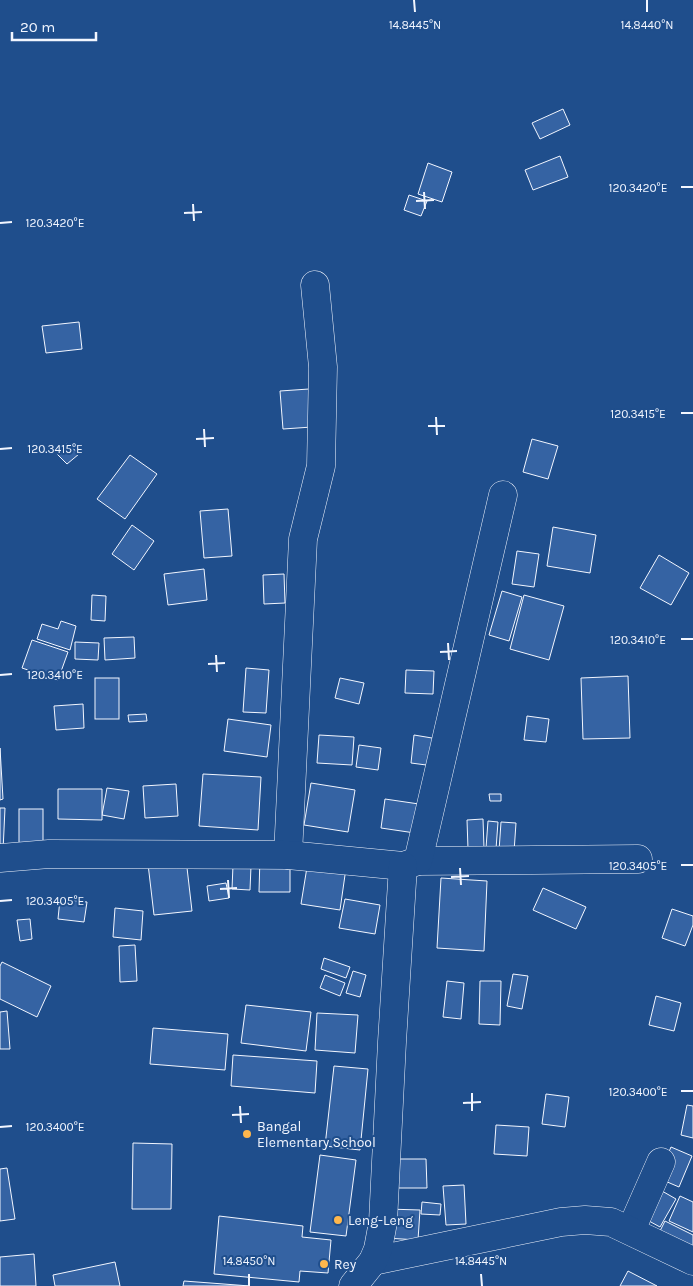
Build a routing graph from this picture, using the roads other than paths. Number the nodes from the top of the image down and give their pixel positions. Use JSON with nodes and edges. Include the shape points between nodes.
{"nodes":[{"id":1,"x":315,"y":284,"type":"dead end"},
{"id":2,"x":503,"y":495,"type":"dead end"},
{"id":3,"x":288,"y":855,"type":"junction"},
{"id":4,"x":0,"y":858,"type":"edge"},
{"id":5,"x":638,"y":859,"type":"dead end"},
{"id":6,"x":410,"y":863,"type":"junction"},
{"id":7,"x":661,"y":1162,"type":"dead end"},
{"id":8,"x":631,"y":1230,"type":"junction"},
{"id":9,"x":373,"y":1261,"type":"junction"},
{"id":10,"x":693,"y":1261,"type":"edge"},
{"id":11,"x":353,"y":1286,"type":"edge"}],
"edges":[{"from":1,"to":3,"type":"street","via":[[323,367],[321,466],[303,539]]},
{"from":2,"to":6,"type":"street"},
{"from":3,"to":4,"type":"street","via":[[49,854]]},
{"from":3,"to":6,"type":"street"},
{"from":5,"to":6,"type":"street"},
{"from":6,"to":9,"type":"street","via":[[392,1042],[383,1222]]},
{"from":7,"to":8,"type":"street"},
{"from":8,"to":9,"type":"street","via":[[611,1222],[561,1222]]},
{"from":8,"to":10,"type":"street"},
{"from":9,"to":11,"type":"street"}]}
